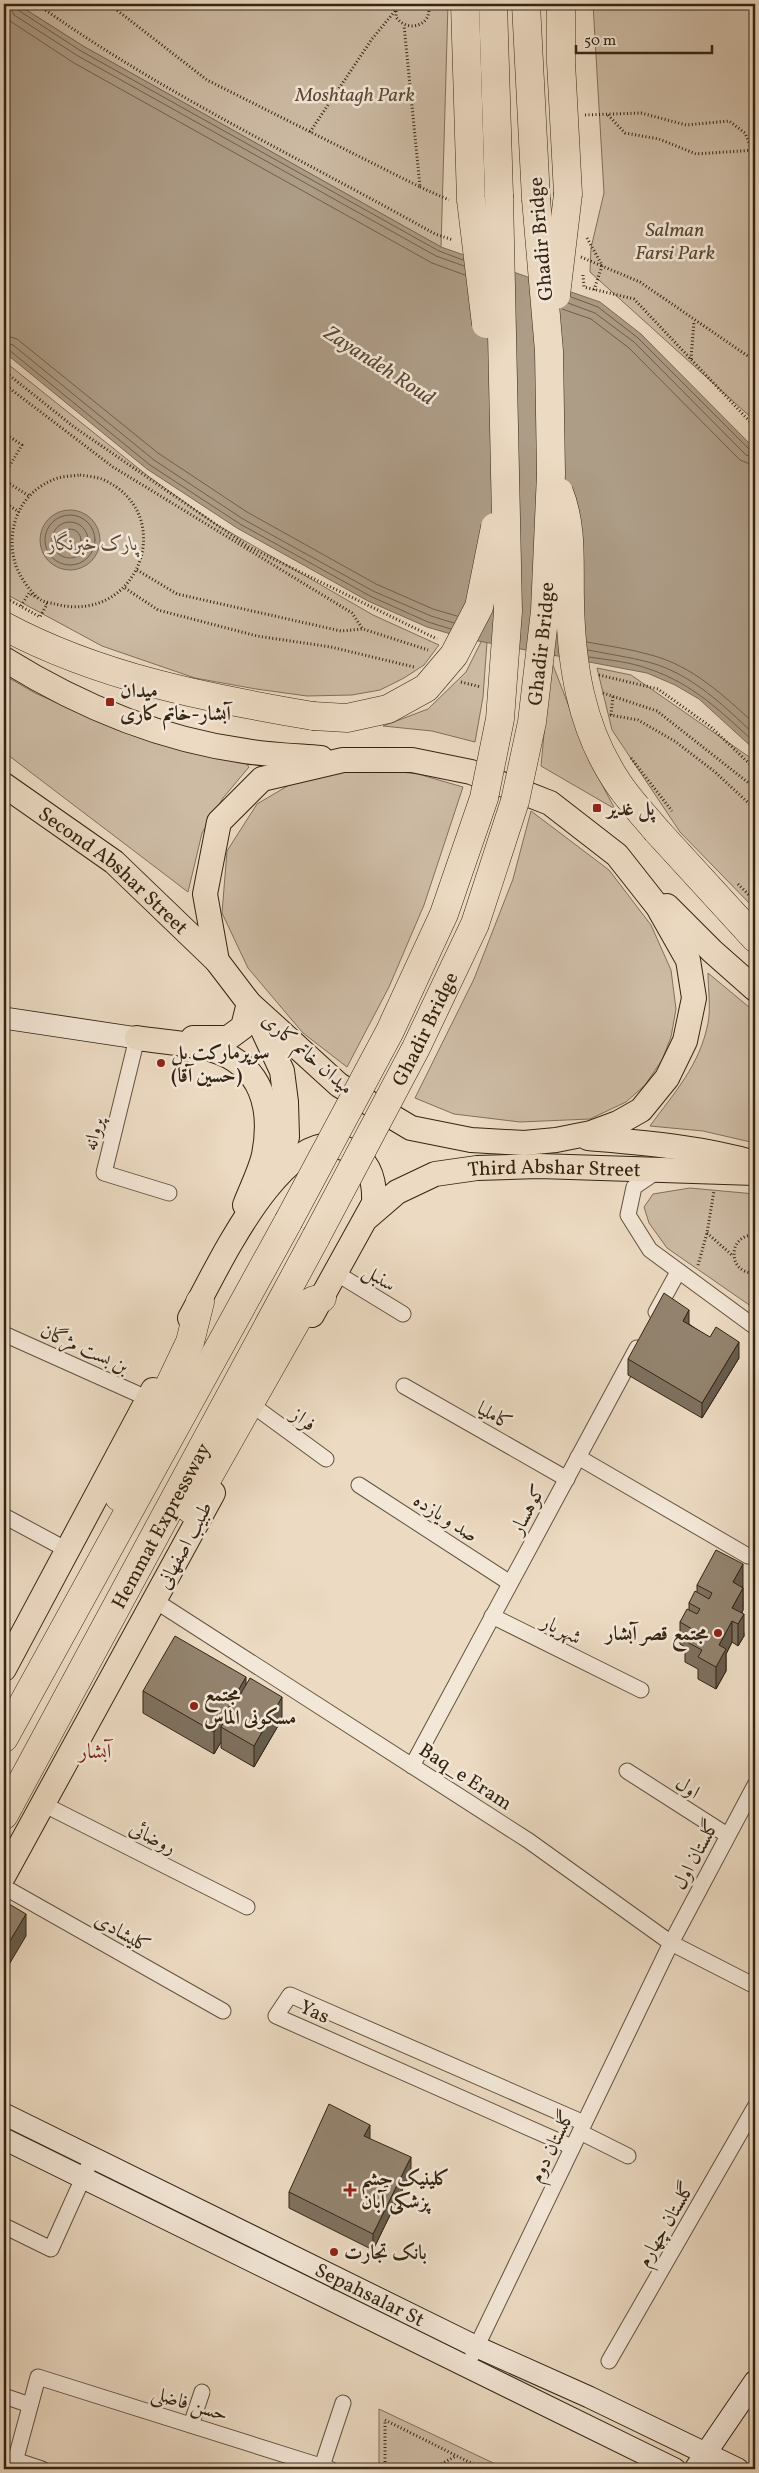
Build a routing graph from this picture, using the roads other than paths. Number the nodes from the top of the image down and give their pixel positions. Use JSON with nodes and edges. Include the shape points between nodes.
{"nodes":[{"id":1,"x":465,"y":4,"type":"edge"},
{"id":2,"x":492,"y":4,"type":"edge"},
{"id":3,"x":526,"y":4,"type":"edge"},
{"id":4,"x":561,"y":4,"type":"edge"},
{"id":5,"x":549,"y":351,"type":"junction"},
{"id":6,"x":551,"y":474,"type":"junction"},
{"id":7,"x":505,"y":477,"type":"junction"},
{"id":8,"x":13,"y":616,"type":"edge"},
{"id":9,"x":4,"y":659,"type":"edge"},
{"id":10,"x":343,"y":760,"type":"junction"},
{"id":11,"x":4,"y":785,"type":"edge"},
{"id":12,"x":616,"y":855,"type":"junction"},
{"id":13,"x":755,"y":938,"type":"edge"},
{"id":14,"x":217,"y":961,"type":"junction"},
{"id":15,"x":755,"y":989,"type":"edge"},
{"id":16,"x":250,"y":1003,"type":"junction"},
{"id":17,"x":4,"y":1018,"type":"edge"},
{"id":18,"x":137,"y":1038,"type":"junction"},
{"id":19,"x":574,"y":1137,"type":"junction"},
{"id":20,"x":755,"y":1163,"type":"edge"},
{"id":21,"x":658,"y":1170,"type":"junction"},
{"id":22,"x":755,"y":1173,"type":"edge"},
{"id":23,"x":274,"y":1178,"type":"junction"},
{"id":24,"x":168,"y":1193,"type":"dead end"},
{"id":25,"x":368,"y":1217,"type":"junction"},
{"id":26,"x":288,"y":1222,"type":"joint"},
{"id":27,"x":316,"y":1237,"type":"joint"},
{"id":28,"x":229,"y":1246,"type":"junction"},
{"id":29,"x":678,"y":1272,"type":"junction"},
{"id":30,"x":336,"y":1273,"type":"junction"},
{"id":31,"x":322,"y":1298,"type":"junction"},
{"id":32,"x":200,"y":1302,"type":"junction"},
{"id":33,"x":402,"y":1314,"type":"dead end"},
{"id":34,"x":755,"y":1327,"type":"edge"},
{"id":35,"x":4,"y":1334,"type":"edge"},
{"id":36,"x":404,"y":1386,"type":"dead end"},
{"id":37,"x":149,"y":1399,"type":"junction"},
{"id":38,"x":259,"y":1410,"type":"junction"},
{"id":39,"x":578,"y":1457,"type":"junction"},
{"id":40,"x":326,"y":1460,"type":"dead end"},
{"id":41,"x":566,"y":1478,"type":"junction"},
{"id":42,"x":360,"y":1486,"type":"dead end"},
{"id":43,"x":4,"y":1516,"type":"edge"},
{"id":44,"x":110,"y":1546,"type":"junction"},
{"id":45,"x":68,"y":1551,"type":"junction"},
{"id":46,"x":748,"y":1556,"type":"dead end"},
{"id":47,"x":135,"y":1573,"type":"junction"},
{"id":48,"x":510,"y":1583,"type":"junction"},
{"id":49,"x":154,"y":1600,"type":"junction"},
{"id":50,"x":492,"y":1616,"type":"junction"},
{"id":51,"x":4,"y":1669,"type":"edge"},
{"id":52,"x":641,"y":1690,"type":"dead end"},
{"id":53,"x":4,"y":1738,"type":"edge"},
{"id":54,"x":412,"y":1766,"type":"junction"},
{"id":55,"x":627,"y":1771,"type":"dead end"},
{"id":56,"x":755,"y":1784,"type":"edge"},
{"id":57,"x":41,"y":1803,"type":"junction"},
{"id":58,"x":4,"y":1815,"type":"edge"},
{"id":59,"x":727,"y":1835,"type":"junction"},
{"id":60,"x":4,"y":1875,"type":"edge"},
{"id":61,"x":4,"y":1887,"type":"edge"},
{"id":62,"x":247,"y":1906,"type":"dead end"},
{"id":63,"x":671,"y":1943,"type":"junction"},
{"id":64,"x":755,"y":1986,"type":"edge"},
{"id":65,"x":223,"y":2011,"type":"dead end"},
{"id":66,"x":755,"y":2107,"type":"edge"},
{"id":67,"x":4,"y":2114,"type":"edge"},
{"id":68,"x":582,"y":2128,"type":"junction"},
{"id":69,"x":4,"y":2139,"type":"edge"},
{"id":70,"x":572,"y":2147,"type":"junction"},
{"id":71,"x":628,"y":2156,"type":"dead end"},
{"id":72,"x":92,"y":2158,"type":"junction"},
{"id":73,"x":83,"y":2178,"type":"junction"},
{"id":74,"x":4,"y":2226,"type":"edge"},
{"id":75,"x":477,"y":2347,"type":"junction"},
{"id":76,"x":609,"y":2362,"type":"dead end"},
{"id":77,"x":467,"y":2367,"type":"junction"},
{"id":78,"x":755,"y":2381,"type":"edge"},
{"id":79,"x":202,"y":2392,"type":"dead end"},
{"id":80,"x":4,"y":2396,"type":"edge"},
{"id":81,"x":343,"y":2403,"type":"dead end"},
{"id":82,"x":30,"y":2405,"type":"junction"},
{"id":83,"x":191,"y":2425,"type":"junction"},
{"id":84,"x":700,"y":2461,"type":"edge"},
{"id":85,"x":14,"y":2465,"type":"edge"},
{"id":86,"x":324,"y":2468,"type":"edge"},
{"id":87,"x":42,"y":2469,"type":"edge"},
{"id":88,"x":675,"y":2469,"type":"edge"},
{"id":89,"x":738,"y":2469,"type":"edge"}],
"edges":[{"from":1,"to":7,"type":"highway","bridge":true,"via":[[471,200]]},
{"from":2,"to":7,"type":"highway","name":"Ghadir Bridge","bridge":true},
{"from":3,"to":5,"type":"highway","name":"Ghadir Bridge","bridge":true,"via":[[536,198]]},
{"from":4,"to":5,"type":"highway","bridge":true,"via":[[568,194]]},
{"from":5,"to":6,"type":"highway","name":"Ghadir Bridge","bridge":true},
{"from":6,"to":13,"type":"highway","bridge":true,"via":[[563,502],[568,525],[575,676],[589,728],[616,780],[665,822]]},
{"from":6,"to":27,"type":"highway","name":"Ghadir Bridge","bridge":true,"via":[[544,620],[532,722],[514,801],[475,924],[416,1048]]},
{"from":7,"to":8,"type":"highway","bridge":true,"via":[[479,607],[454,655],[426,688],[388,710],[347,718],[313,716],[180,691],[98,667]]},
{"from":7,"to":26,"type":"highway","name":"Ghadir Bridge","bridge":true,"via":[[508,611],[500,719],[484,798],[440,923],[390,1031]]},
{"from":9,"to":10,"type":"main road","via":[[45,685],[112,716],[182,738],[245,751]]},
{"from":10,"to":12,"type":"main road","name":"میدان خاتم کاری","via":[[412,760],[471,772],[550,803]]},
{"from":10,"to":14,"type":"main road","name":"میدان خاتم کاری","via":[[262,779],[219,822],[205,894]]},
{"from":11,"to":14,"type":"main road","name":"Second Abshar Street","via":[[114,862]]},
{"from":12,"to":15,"type":"main road"},
{"from":12,"to":19,"type":"main road","name":"میدان خاتم کاری","via":[[658,907],[688,960],[694,998],[685,1042],[667,1078],[641,1110],[618,1123]]},
{"from":14,"to":16,"type":"main road","name":"میدان خاتم کاری"},
{"from":16,"to":18,"type":"main road","via":[[243,1027],[228,1038]]},
{"from":16,"to":19,"type":"main road","name":"میدان خاتم کاری","via":[[339,1085],[411,1128],[480,1140],[524,1143]]},
{"from":16,"to":23,"type":"main road","via":[[282,1071],[287,1137]]},
{"from":17,"to":18,"type":"main road"},
{"from":18,"to":24,"type":"street","name":"پروانه","via":[[104,1173]]},
{"from":18,"to":28,"type":"main road","via":[[213,1050],[248,1068],[261,1090],[266,1116],[264,1155]]},
{"from":19,"to":20,"type":"main road","name":"Third Abshar Street","via":[[718,1152]]},
{"from":21,"to":22,"type":"main road","name":"Third Abshar Street"},
{"from":21,"to":25,"type":"main road","name":"Third Abshar Street","via":[[539,1166],[477,1168],[434,1174],[397,1192]]},
{"from":21,"to":29,"type":"street","via":[[634,1188],[628,1215],[650,1250]]},
{"from":23,"to":25,"type":"main road","via":[[305,1151],[335,1145],[350,1150],[371,1172],[375,1187],[374,1203]]},
{"from":23,"to":28,"type":"main road"},
{"from":25,"to":30,"type":"main road","name":"طبیب اصفهانی"},
{"from":26,"to":44,"type":"highway","name":"Hemmat Expressway"},
{"from":27,"to":47,"type":"highway","name":"Hemmat Expressway"},
{"from":28,"to":32,"type":"main road"},
{"from":29,"to":34,"type":"street"},
{"from":29,"to":39,"type":"street","name":"کوهسار"},
{"from":30,"to":31,"type":"main road","name":"طبیب اصفهانی"},
{"from":30,"to":33,"type":"street","name":"سنبل"},
{"from":31,"to":38,"type":"main road","name":"طبیب اصفهانی"},
{"from":31,"to":47,"type":"highway","via":[[312,1301],[302,1311],[173,1539]]},
{"from":32,"to":37,"type":"main road"},
{"from":32,"to":44,"type":"highway","via":[[190,1342],[123,1483]]},
{"from":35,"to":37,"type":"street","name":"بن بست مژگان"},
{"from":36,"to":41,"type":"street","name":"کاملیا"},
{"from":37,"to":45,"type":"main road"},
{"from":38,"to":40,"type":"street","name":"فراز"},
{"from":38,"to":49,"type":"main road","name":"طبیب اصفهانی"},
{"from":39,"to":41,"type":"street","name":"کوهسار"},
{"from":39,"to":46,"type":"street"},
{"from":41,"to":48,"type":"street","name":"کوهسار"},
{"from":42,"to":48,"type":"street","name":"صد و یازده"},
{"from":43,"to":45,"type":"street"},
{"from":44,"to":53,"type":"highway","name":"Hemmat Expressway"},
{"from":45,"to":51,"type":"main road"},
{"from":47,"to":58,"type":"highway","name":"Hemmat Expressway"},
{"from":48,"to":50,"type":"street","name":"کوهسار"},
{"from":49,"to":54,"type":"street","name":"Baq_e Eram"},
{"from":49,"to":57,"type":"main road","name":"طبیب اصفهانی"},
{"from":50,"to":52,"type":"street","name":"شهریار"},
{"from":50,"to":54,"type":"street","name":"کوهسار"},
{"from":54,"to":63,"type":"street","name":"Baq_e Eram","via":[[529,1841]]},
{"from":55,"to":59,"type":"street","name":"اول"},
{"from":56,"to":59,"type":"street","name":"گلستان اول"},
{"from":57,"to":60,"type":"main road","name":"طبیب اصفهانی"},
{"from":57,"to":62,"type":"street","name":"روضائی"},
{"from":59,"to":63,"type":"street","name":"گلستان اول"},
{"from":61,"to":65,"type":"street","name":"کلیشادی"},
{"from":63,"to":64,"type":"street","name":"Baq_e Eram"},
{"from":63,"to":68,"type":"street","name":"گلستان دوم"},
{"from":66,"to":76,"type":"street","name":"گلستان چهارم"},
{"from":67,"to":72,"type":"main road","name":"Sepahsalar St"},
{"from":68,"to":70,"type":"street","name":"گلستان دوم"},
{"from":68,"to":70,"type":"street","name":"Yas","via":[[290,1995],[276,2016]]},
{"from":68,"to":71,"type":"street"},
{"from":69,"to":73,"type":"main road","name":"Sepahsalar St"},
{"from":70,"to":75,"type":"street","name":"گلستان دوم"},
{"from":72,"to":73,"type":"street"},
{"from":72,"to":75,"type":"main road","name":"Sepahsalar St"},
{"from":73,"to":74,"type":"street","via":[[51,2249]]},
{"from":73,"to":77,"type":"main road","name":"Sepahsalar St"},
{"from":75,"to":77,"type":"street","name":"گلستان دوم"},
{"from":75,"to":84,"type":"main road","name":"Sepahsalar St","via":[[589,2397]]},
{"from":77,"to":88,"type":"main road","name":"Sepahsalar St"},
{"from":78,"to":84,"type":"main road"},
{"from":79,"to":83,"type":"street"},
{"from":80,"to":82,"type":"street"},
{"from":81,"to":86,"type":"street"},
{"from":82,"to":83,"type":"street","name":"حسن فاضلی","via":[[38,2377]]},
{"from":82,"to":85,"type":"street"},
{"from":83,"to":86,"type":"street","name":"حسن فاضلی"},
{"from":84,"to":89,"type":"main road","name":"Sepahsalar St"},
{"from":85,"to":87,"type":"street"}]}
